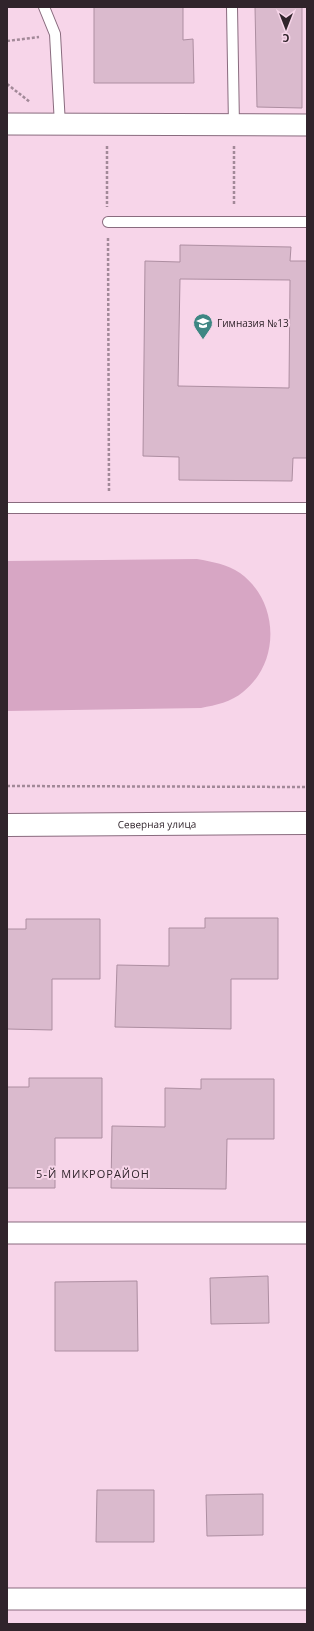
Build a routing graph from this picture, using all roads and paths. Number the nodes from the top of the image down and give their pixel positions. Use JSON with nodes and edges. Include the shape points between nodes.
{"nodes":[{"id":1,"x":44,"y":7,"type":"edge"},
{"id":2,"x":232,"y":7,"type":"edge"},
{"id":3,"x":55,"y":34,"type":"junction"},
{"id":4,"x":7,"y":42,"type":"edge"},
{"id":5,"x":7,"y":124,"type":"edge"},
{"id":6,"x":60,"y":125,"type":"junction"},
{"id":7,"x":107,"y":126,"type":"junction"},
{"id":8,"x":234,"y":126,"type":"junction"},
{"id":9,"x":307,"y":126,"type":"edge"},
{"id":10,"x":108,"y":222,"type":"junction"},
{"id":11,"x":234,"y":222,"type":"junction"},
{"id":12,"x":307,"y":222,"type":"edge"},
{"id":13,"x":7,"y":508,"type":"edge"},
{"id":14,"x":109,"y":508,"type":"junction"},
{"id":15,"x":307,"y":508,"type":"edge"},
{"id":16,"x":7,"y":786,"type":"edge"},
{"id":17,"x":307,"y":787,"type":"edge"},
{"id":18,"x":307,"y":823,"type":"edge"},
{"id":19,"x":7,"y":825,"type":"edge"},
{"id":20,"x":307,"y":1233,"type":"edge"},
{"id":21,"x":7,"y":1234,"type":"edge"},
{"id":22,"x":7,"y":1598,"type":"edge"},
{"id":23,"x":307,"y":1599,"type":"edge"}],
"edges":[{"from":1,"to":3,"type":"lane"},
{"from":2,"to":8,"type":"lane"},
{"from":3,"to":4,"type":"path"},
{"from":3,"to":6,"type":"lane"},
{"from":5,"to":6,"type":"street"},
{"from":6,"to":7,"type":"street"},
{"from":7,"to":8,"type":"street"},
{"from":7,"to":10,"type":"path"},
{"from":8,"to":9,"type":"street"},
{"from":8,"to":11,"type":"path"},
{"from":10,"to":11,"type":"lane"},
{"from":10,"to":14,"type":"path"},
{"from":11,"to":12,"type":"lane"},
{"from":13,"to":14,"type":"lane"},
{"from":14,"to":15,"type":"lane"},
{"from":16,"to":17,"type":"path"},
{"from":18,"to":19,"type":"street","name":"Северная улица"},
{"from":20,"to":21,"type":"street"},
{"from":22,"to":23,"type":"street"}]}
